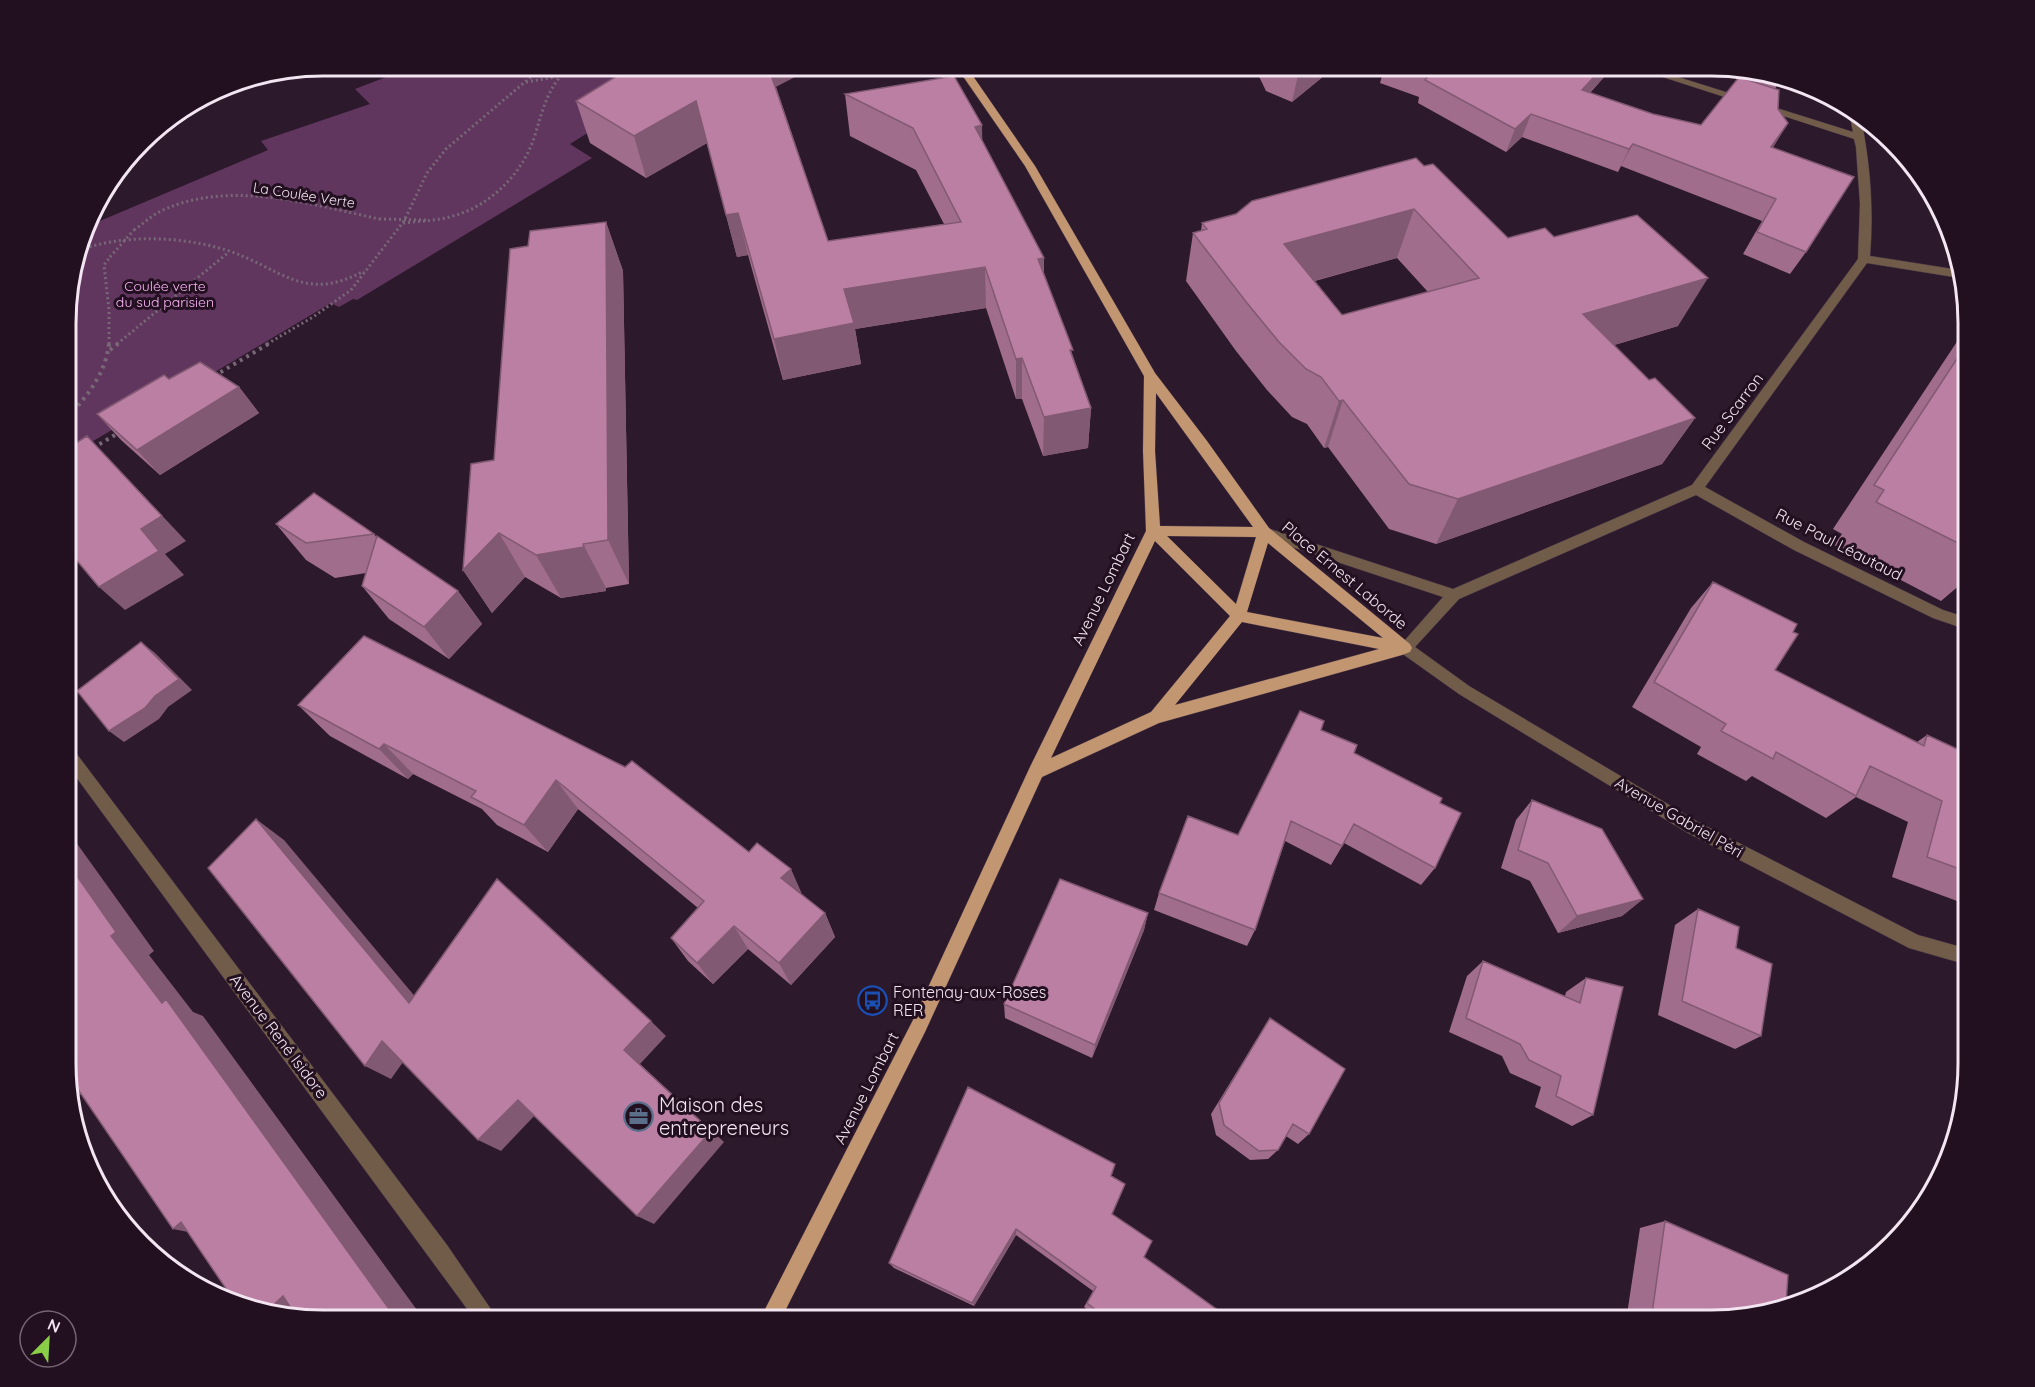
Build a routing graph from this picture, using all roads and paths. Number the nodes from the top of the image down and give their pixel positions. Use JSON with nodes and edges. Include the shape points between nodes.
{"nodes":[{"id":1,"x":532,"y":76,"type":"edge"},
{"id":2,"x":968,"y":76,"type":"edge"},
{"id":3,"x":1666,"y":76,"type":"edge"},
{"id":4,"x":556,"y":77,"type":"joint"},
{"id":5,"x":525,"y":82,"type":"junction"},
{"id":6,"x":1858,"y":125,"type":"edge"},
{"id":7,"x":1861,"y":138,"type":"junction"},
{"id":8,"x":404,"y":221,"type":"junction"},
{"id":9,"x":89,"y":247,"type":"edge"},
{"id":10,"x":229,"y":252,"type":"junction"},
{"id":11,"x":1864,"y":259,"type":"junction"},
{"id":12,"x":367,"y":269,"type":"junction"},
{"id":13,"x":1953,"y":273,"type":"edge"},
{"id":14,"x":313,"y":317,"type":"joint"},
{"id":15,"x":109,"y":350,"type":"junction"},
{"id":16,"x":1150,"y":376,"type":"junction"},
{"id":17,"x":211,"y":378,"type":"edge"},
{"id":18,"x":76,"y":409,"type":"edge"},
{"id":19,"x":129,"y":427,"type":"edge"},
{"id":20,"x":88,"y":451,"type":"edge"},
{"id":21,"x":1697,"y":489,"type":"junction"},
{"id":22,"x":1153,"y":531,"type":"junction"},
{"id":23,"x":1264,"y":532,"type":"junction"},
{"id":24,"x":1454,"y":595,"type":"junction"},
{"id":25,"x":1239,"y":616,"type":"junction"},
{"id":26,"x":1958,"y":621,"type":"edge"},
{"id":27,"x":1405,"y":648,"type":"junction"},
{"id":28,"x":1156,"y":717,"type":"junction"},
{"id":29,"x":76,"y":765,"type":"edge"},
{"id":30,"x":1036,"y":772,"type":"junction"},
{"id":31,"x":1915,"y":942,"type":"junction"},
{"id":32,"x":1958,"y":954,"type":"edge"},
{"id":33,"x":1958,"y":963,"type":"edge"},
{"id":34,"x":481,"y":1310,"type":"edge"},
{"id":35,"x":775,"y":1310,"type":"edge"}],
"edges":[{"from":1,"to":5,"type":"path"},
{"from":2,"to":16,"type":"main road","via":[[1030,166]]},
{"from":3,"to":7,"type":"street"},
{"from":4,"to":5,"type":"path"},
{"from":4,"to":8,"type":"path","name":"La Coulée Verte","via":[[543,104],[529,152],[500,189],[456,215]]},
{"from":5,"to":8,"type":"path","via":[[447,149],[427,173]]},
{"from":6,"to":7,"type":"street"},
{"from":7,"to":11,"type":"street","via":[[1867,237]]},
{"from":8,"to":12,"type":"path"},
{"from":8,"to":15,"type":"path","name":"La Coulée Verte","bridge":true,"via":[[259,196],[213,197],[161,210],[134,230],[104,265],[111,331]]},
{"from":9,"to":10,"type":"path","via":[[114,240],[138,240]]},
{"from":10,"to":12,"type":"path","via":[[295,282],[332,284],[350,280]]},
{"from":10,"to":15,"type":"path"},
{"from":11,"to":13,"type":"street"},
{"from":11,"to":21,"type":"street","name":"Rue Scarron"},
{"from":12,"to":14,"type":"path","via":[[351,290]]},
{"from":14,"to":17,"type":"path"},
{"from":15,"to":18,"type":"path","name":"La Coulée Verte","via":[[89,396]]},
{"from":16,"to":22,"type":"main road","name":"Avenue Lombart"},
{"from":16,"to":23,"type":"main road"},
{"from":19,"to":20,"type":"path"},
{"from":21,"to":24,"type":"street"},
{"from":21,"to":26,"type":"street","name":"Rue Paul Léautaud","via":[[1799,546]]},
{"from":22,"to":23,"type":"main road","name":"Place Ernest Laborde"},
{"from":22,"to":25,"type":"main road"},
{"from":22,"to":30,"type":"main road","name":"Avenue Lombart"},
{"from":23,"to":24,"type":"street"},
{"from":23,"to":25,"type":"main road"},
{"from":23,"to":27,"type":"main road","name":"Place Ernest Laborde"},
{"from":24,"to":27,"type":"street"},
{"from":25,"to":27,"type":"main road","name":"Place Ernest Laborde"},
{"from":25,"to":28,"type":"main road"},
{"from":27,"to":28,"type":"main road"},
{"from":27,"to":31,"type":"street","name":"Avenue Gabriel Péri","via":[[1464,690],[1692,827]]},
{"from":28,"to":30,"type":"main road"},
{"from":29,"to":34,"type":"street","name":"Avenue René Isidore"},
{"from":30,"to":35,"type":"main road","name":"Avenue Lombart","via":[[920,1026]]},
{"from":31,"to":32,"type":"street","name":"Avenue Gabriel Péri"},
{"from":31,"to":33,"type":"street"}]}
